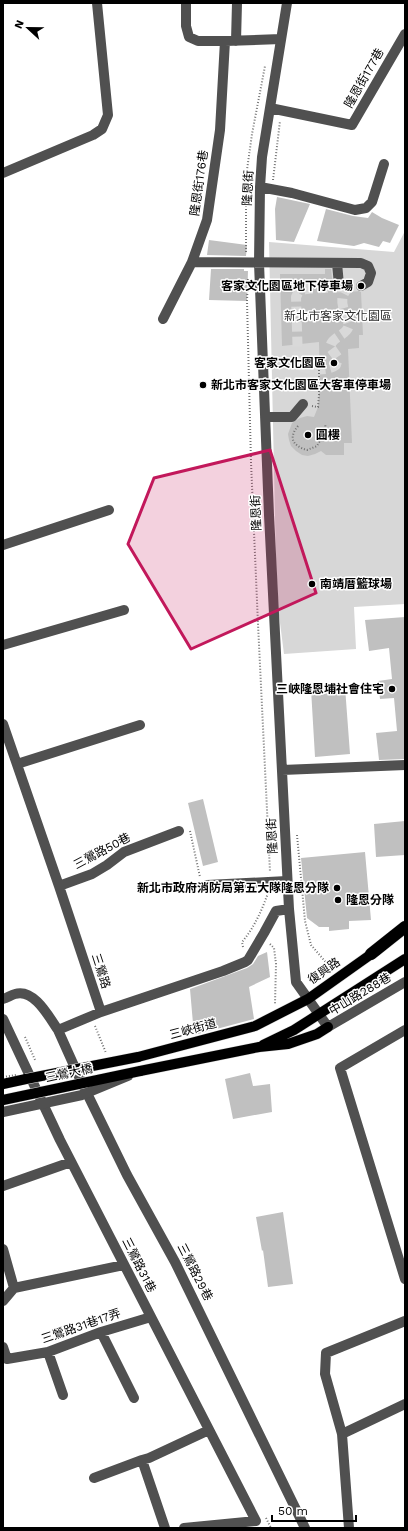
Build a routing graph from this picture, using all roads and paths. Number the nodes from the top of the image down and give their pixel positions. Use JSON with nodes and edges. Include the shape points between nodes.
{"nodes":[{"id":1,"x":97,"y":3,"type":"edge"},
{"id":2,"x":186,"y":3,"type":"edge"},
{"id":3,"x":237,"y":3,"type":"edge"},
{"id":4,"x":287,"y":3,"type":"edge"},
{"id":5,"x":405,"y":34,"type":"edge"},
{"id":6,"x":281,"y":39,"type":"junction"},
{"id":7,"x":225,"y":41,"type":"junction"},
{"id":8,"x":236,"y":41,"type":"junction"},
{"id":9,"x":266,"y":62,"type":"dead end"},
{"id":10,"x":270,"y":108,"type":"junction"},
{"id":11,"x":282,"y":110,"type":"junction"},
{"id":12,"x":384,"y":164,"type":"dead end"},
{"id":13,"x":3,"y":173,"type":"edge"},
{"id":14,"x":260,"y":187,"type":"junction"},
{"id":15,"x":272,"y":189,"type":"junction"},
{"id":16,"x":192,"y":262,"type":"junction"},
{"id":17,"x":247,"y":263,"type":"junction"},
{"id":18,"x":259,"y":263,"type":"junction"},
{"id":19,"x":337,"y":263,"type":"junction"},
{"id":20,"x":339,"y":285,"type":"tunnel mouth"},
{"id":21,"x":361,"y":286,"type":"tunnel mouth"},
{"id":22,"x":163,"y":319,"type":"dead end"},
{"id":23,"x":324,"y":367,"type":"dead end"},
{"id":24,"x":303,"y":404,"type":"joint"},
{"id":25,"x":265,"y":417,"type":"junction"},
{"id":26,"x":302,"y":422,"type":"dead end"},
{"id":27,"x":324,"y":424,"type":"dead end"},
{"id":28,"x":109,"y":510,"type":"dead end"},
{"id":29,"x":3,"y":545,"type":"edge"},
{"id":30,"x":124,"y":610,"type":"dead end"},
{"id":31,"x":3,"y":646,"type":"edge"},
{"id":32,"x":3,"y":724,"type":"edge"},
{"id":33,"x":140,"y":725,"type":"dead end"},
{"id":34,"x":17,"y":764,"type":"junction"},
{"id":35,"x":405,"y":765,"type":"edge"},
{"id":36,"x":282,"y":770,"type":"junction"},
{"id":37,"x":179,"y":831,"type":"joint"},
{"id":38,"x":296,"y":832,"type":"dead end"},
{"id":39,"x":288,"y":881,"type":"junction"},
{"id":40,"x":271,"y":882,"type":"junction"},
{"id":41,"x":208,"y":885,"type":"joint"},
{"id":42,"x":59,"y":886,"type":"junction"},
{"id":43,"x":289,"y":909,"type":"junction"},
{"id":44,"x":405,"y":927,"type":"edge"},
{"id":45,"x":405,"y":932,"type":"edge"},
{"id":46,"x":257,"y":945,"type":"junction"},
{"id":47,"x":371,"y":954,"type":"junction"},
{"id":48,"x":405,"y":959,"type":"edge"},
{"id":49,"x":245,"y":962,"type":"junction"},
{"id":50,"x":330,"y":967,"type":"dead end"},
{"id":51,"x":405,"y":982,"type":"edge"},
{"id":52,"x":3,"y":999,"type":"edge"},
{"id":53,"x":308,"y":999,"type":"junction"},
{"id":54,"x":276,"y":1005,"type":"dead end"},
{"id":55,"x":101,"y":1012,"type":"junction"},
{"id":56,"x":319,"y":1015,"type":"junction"},
{"id":57,"x":91,"y":1016,"type":"junction"},
{"id":58,"x":3,"y":1019,"type":"edge"},
{"id":59,"x":255,"y":1026,"type":"joint"},
{"id":60,"x":328,"y":1027,"type":"junction"},
{"id":61,"x":58,"y":1030,"type":"junction"},
{"id":62,"x":405,"y":1030,"type":"edge"},
{"id":63,"x":22,"y":1031,"type":"dead end"},
{"id":64,"x":259,"y":1047,"type":"junction"},
{"id":65,"x":107,"y":1056,"type":"dead end"},
{"id":66,"x":138,"y":1057,"type":"joint"},
{"id":67,"x":37,"y":1065,"type":"dead end"},
{"id":68,"x":140,"y":1071,"type":"junction"},
{"id":69,"x":3,"y":1083,"type":"edge"},
{"id":70,"x":3,"y":1100,"type":"edge"},
{"id":71,"x":3,"y":1112,"type":"edge"},
{"id":72,"x":71,"y":1162,"type":"junction"},
{"id":73,"x":3,"y":1186,"type":"edge"},
{"id":74,"x":3,"y":1250,"type":"edge"},
{"id":75,"x":124,"y":1265,"type":"junction"},
{"id":76,"x":405,"y":1278,"type":"edge"},
{"id":77,"x":14,"y":1288,"type":"junction"},
{"id":78,"x":3,"y":1301,"type":"edge"},
{"id":79,"x":151,"y":1317,"type":"junction"},
{"id":80,"x":405,"y":1321,"type":"edge"},
{"id":81,"x":102,"y":1332,"type":"junction"},
{"id":82,"x":3,"y":1347,"type":"edge"},
{"id":83,"x":48,"y":1352,"type":"junction"},
{"id":84,"x":63,"y":1395,"type":"dead end"},
{"id":85,"x":134,"y":1398,"type":"dead end"},
{"id":86,"x":405,"y":1404,"type":"edge"},
{"id":87,"x":209,"y":1430,"type":"junction"},
{"id":88,"x":342,"y":1434,"type":"junction"},
{"id":89,"x":142,"y":1460,"type":"junction"},
{"id":90,"x":94,"y":1478,"type":"dead end"},
{"id":91,"x":266,"y":1516,"type":"dead end"},
{"id":92,"x":165,"y":1528,"type":"edge"},
{"id":93,"x":184,"y":1528,"type":"edge"},
{"id":94,"x":271,"y":1528,"type":"edge"},
{"id":95,"x":305,"y":1528,"type":"edge"},
{"id":96,"x":349,"y":1528,"type":"edge"}],
"edges":[{"from":1,"to":13,"type":"street","via":[[108,115],[102,129]]},
{"from":2,"to":7,"type":"street","via":[[186,26],[189,37],[198,42]]},
{"from":3,"to":8,"type":"street"},
{"from":4,"to":6,"type":"street","name":"隆恩街"},
{"from":5,"to":11,"type":"street","name":"隆恩街177巷","via":[[352,125]]},
{"from":6,"to":8,"type":"street"},
{"from":6,"to":10,"type":"street","name":"隆恩街"},
{"from":7,"to":8,"type":"street"},
{"from":7,"to":16,"type":"street","name":"隆恩街176巷","via":[[220,130],[207,220]]},
{"from":9,"to":17,"type":"path","via":[[246,177]]},
{"from":10,"to":11,"type":"street","name":"隆恩街177巷"},
{"from":10,"to":14,"type":"street","name":"隆恩街"},
{"from":11,"to":15,"type":"path"},
{"from":12,"to":15,"type":"street","via":[[372,202],[366,208],[355,210]]},
{"from":14,"to":15,"type":"street"},
{"from":14,"to":18,"type":"street","name":"隆恩街"},
{"from":16,"to":17,"type":"street"},
{"from":16,"to":22,"type":"street","name":"隆恩街176巷"},
{"from":17,"to":18,"type":"street"},
{"from":17,"to":40,"type":"path","via":[[252,462]]},
{"from":18,"to":19,"type":"street"},
{"from":18,"to":25,"type":"street","name":"隆恩街"},
{"from":19,"to":20,"type":"street"},
{"from":19,"to":21,"type":"street","via":[[360,263],[368,266],[372,272],[371,278]]},
{"from":23,"to":24,"type":"path","via":[[319,367],[318,407]]},
{"from":24,"to":25,"type":"street","via":[[292,417]]},
{"from":25,"to":36,"type":"street","name":"隆恩街"},
{"from":26,"to":27,"type":"path","via":[[295,429],[293,440],[297,446],[307,450],[317,446],[322,437],[328,436]]},
{"from":28,"to":29,"type":"street"},
{"from":30,"to":31,"type":"street"},
{"from":32,"to":34,"type":"street","name":"三鶯路"},
{"from":33,"to":34,"type":"street"},
{"from":34,"to":42,"type":"street","name":"三鶯路"},
{"from":35,"to":36,"type":"street"},
{"from":36,"to":39,"type":"street","name":"隆恩街"},
{"from":37,"to":41,"type":"path","via":[[190,829],[198,875]]},
{"from":37,"to":42,"type":"street","name":"三鶯路50巷","via":[[124,852],[92,874]]},
{"from":38,"to":50,"type":"path","via":[[305,920],[311,945]]},
{"from":39,"to":40,"type":"street"},
{"from":39,"to":43,"type":"street","name":"隆恩街"},
{"from":40,"to":41,"type":"street"},
{"from":40,"to":49,"type":"path","via":[[250,933],[242,942]]},
{"from":42,"to":55,"type":"street","name":"三鶯路"},
{"from":43,"to":46,"type":"street","via":[[276,910]]},
{"from":43,"to":53,"type":"street","name":"隆恩街","via":[[296,982]]},
{"from":44,"to":47,"type":"highway"},
{"from":45,"to":47,"type":"main road","name":"復興路"},
{"from":46,"to":49,"type":"street"},
{"from":46,"to":54,"type":"path","via":[[268,942],[274,948]]},
{"from":47,"to":53,"type":"main road","name":"復興路"},
{"from":48,"to":56,"type":"main road"},
{"from":49,"to":55,"type":"street"},
{"from":51,"to":60,"type":"street","name":"中山路288巷"},
{"from":52,"to":61,"type":"street","via":[[16,993],[30,996],[42,1006]]},
{"from":53,"to":56,"type":"street","name":"隆恩街"},
{"from":53,"to":59,"type":"main road","name":"復興路"},
{"from":55,"to":57,"type":"street"},
{"from":56,"to":60,"type":"street","name":"隆恩街"},
{"from":56,"to":64,"type":"main road"},
{"from":57,"to":61,"type":"street"},
{"from":57,"to":65,"type":"path"},
{"from":58,"to":72,"type":"street","name":"三鶯路31巷"},
{"from":59,"to":66,"type":"main road","name":"三峽街道"},
{"from":60,"to":64,"type":"main road","via":[[317,1034],[288,1044]]},
{"from":61,"to":95,"type":"street","name":"三鶯路29巷","via":[[127,1175],[175,1262]]},
{"from":62,"to":76,"type":"street","via":[[340,1068]]},
{"from":63,"to":67,"type":"path"},
{"from":64,"to":68,"type":"main road"},
{"from":66,"to":69,"type":"main road","name":"三鶯大橋","bridge":true},
{"from":68,"to":70,"type":"main road","name":"三鶯大橋","bridge":true},
{"from":68,"to":71,"type":"street","bridge":true,"via":[[82,1095]]},
{"from":72,"to":73,"type":"street"},
{"from":72,"to":75,"type":"street","name":"三鶯路31巷"},
{"from":74,"to":77,"type":"street"},
{"from":75,"to":77,"type":"street"},
{"from":75,"to":79,"type":"street","name":"三鶯路31巷"},
{"from":77,"to":78,"type":"street"},
{"from":79,"to":81,"type":"street","name":"三鶯路31巷17弄"},
{"from":79,"to":87,"type":"street","name":"三鶯路31巷"},
{"from":80,"to":88,"type":"street","via":[[326,1353],[325,1374]]},
{"from":81,"to":83,"type":"street","name":"三鶯路31巷17弄"},
{"from":81,"to":85,"type":"street"},
{"from":82,"to":83,"type":"street","name":"三鶯路31巷17弄","via":[[7,1359]]},
{"from":83,"to":84,"type":"street"},
{"from":86,"to":88,"type":"street"},
{"from":87,"to":89,"type":"street"},
{"from":87,"to":93,"type":"street","name":"三鶯路31巷","via":[[256,1521]]},
{"from":88,"to":96,"type":"street"},
{"from":89,"to":90,"type":"street"},
{"from":89,"to":92,"type":"street"},
{"from":91,"to":94,"type":"path"}]}
